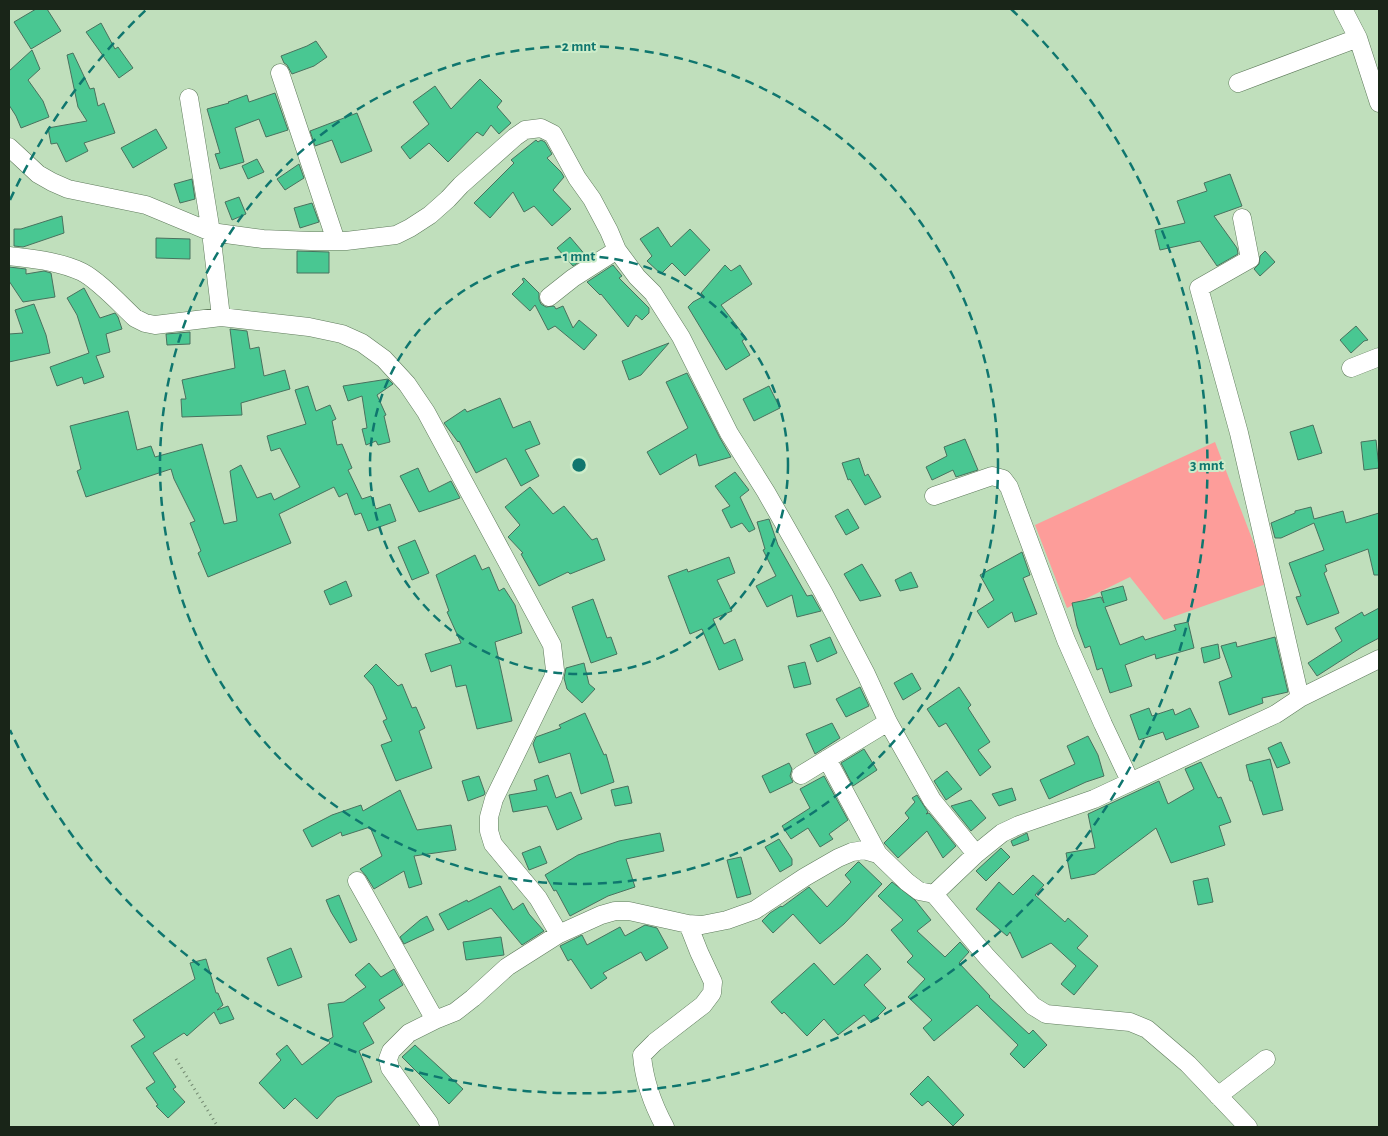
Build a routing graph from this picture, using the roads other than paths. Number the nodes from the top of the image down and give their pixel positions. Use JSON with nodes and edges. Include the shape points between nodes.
{"nodes":[{"id":1,"x":1343,"y":9,"type":"edge"},
{"id":2,"x":1358,"y":38,"type":"junction"},
{"id":3,"x":280,"y":73,"type":"dead end"},
{"id":4,"x":1238,"y":83,"type":"dead end"},
{"id":5,"x":189,"y":98,"type":"dead end"},
{"id":6,"x":1379,"y":102,"type":"edge"},
{"id":7,"x":9,"y":147,"type":"edge"},
{"id":8,"x":1242,"y":218,"type":"dead end"},
{"id":9,"x":211,"y":232,"type":"junction"},
{"id":10,"x":336,"y":241,"type":"junction"},
{"id":11,"x":617,"y":250,"type":"junction"},
{"id":12,"x":9,"y":256,"type":"edge"},
{"id":13,"x":549,"y":297,"type":"dead end"},
{"id":14,"x":221,"y":317,"type":"junction"},
{"id":15,"x":1379,"y":356,"type":"edge"},
{"id":16,"x":1351,"y":368,"type":"dead end"},
{"id":17,"x":934,"y":496,"type":"dead end"},
{"id":18,"x":1379,"y":659,"type":"edge"},
{"id":19,"x":1300,"y":698,"type":"junction"},
{"id":20,"x":888,"y":722,"type":"junction"},
{"id":21,"x":827,"y":759,"type":"junction"},
{"id":22,"x":801,"y":775,"type":"dead end"},
{"id":23,"x":1130,"y":781,"type":"junction"},
{"id":24,"x":878,"y":854,"type":"junction"},
{"id":25,"x":976,"y":854,"type":"junction"},
{"id":26,"x":357,"y":880,"type":"dead end"},
{"id":27,"x":934,"y":894,"type":"junction"},
{"id":28,"x":688,"y":924,"type":"junction"},
{"id":29,"x":559,"y":934,"type":"junction"},
{"id":30,"x":435,"y":1020,"type":"junction"},
{"id":31,"x":1266,"y":1059,"type":"dead end"},
{"id":32,"x":1218,"y":1096,"type":"junction"},
{"id":33,"x":430,"y":1127,"type":"edge"},
{"id":34,"x":665,"y":1127,"type":"edge"},
{"id":35,"x":1248,"y":1127,"type":"edge"}],
"edges":[{"from":1,"to":2,"type":"street"},
{"from":2,"to":4,"type":"street"},
{"from":2,"to":6,"type":"street"},
{"from":3,"to":10,"type":"street"},
{"from":5,"to":9,"type":"street"},
{"from":7,"to":9,"type":"street","via":[[38,174],[68,189],[146,205]]},
{"from":8,"to":19,"type":"street","via":[[1250,259],[1199,288],[1239,433]]},
{"from":9,"to":10,"type":"street"},
{"from":9,"to":14,"type":"street"},
{"from":10,"to":11,"type":"street","via":[[396,235],[410,228],[430,215],[514,136],[525,130],[541,128],[553,134],[576,178],[592,199]]},
{"from":11,"to":13,"type":"street"},
{"from":11,"to":20,"type":"street","via":[[653,293],[681,337],[729,433],[823,592]]},
{"from":12,"to":14,"type":"street","via":[[44,260],[84,272],[145,324]]},
{"from":14,"to":29,"type":"street","via":[[309,327],[342,334],[362,343],[384,358],[426,412],[548,636],[554,653],[555,670],[550,687],[494,799],[489,830],[493,844],[538,898]]},
{"from":15,"to":16,"type":"street"},
{"from":17,"to":23,"type":"street","via":[[992,476],[1003,479],[1009,487],[1066,640]]},
{"from":18,"to":19,"type":"street"},
{"from":19,"to":23,"type":"street","via":[[1276,714]]},
{"from":20,"to":21,"type":"street"},
{"from":20,"to":25,"type":"street","via":[[932,800]]},
{"from":21,"to":22,"type":"street"},
{"from":21,"to":24,"type":"street"},
{"from":23,"to":25,"type":"street","via":[[1094,799],[1002,833]]},
{"from":24,"to":27,"type":"street","via":[[907,882]]},
{"from":24,"to":28,"type":"street","via":[[864,850],[852,852],[805,877],[755,910],[727,920]]},
{"from":25,"to":27,"type":"street"},
{"from":26,"to":30,"type":"street"},
{"from":27,"to":32,"type":"street","via":[[1032,1006],[1046,1014],[1130,1022],[1147,1029],[1168,1045]]},
{"from":28,"to":29,"type":"street","via":[[615,911]]},
{"from":28,"to":34,"type":"street","via":[[714,982],[712,993],[703,1005],[642,1055],[644,1072]]},
{"from":29,"to":30,"type":"street","via":[[507,967],[455,1012]]},
{"from":30,"to":33,"type":"street","via":[[410,1033],[391,1050],[388,1058],[390,1068]]},
{"from":31,"to":32,"type":"street"},
{"from":32,"to":35,"type":"street"}]}
